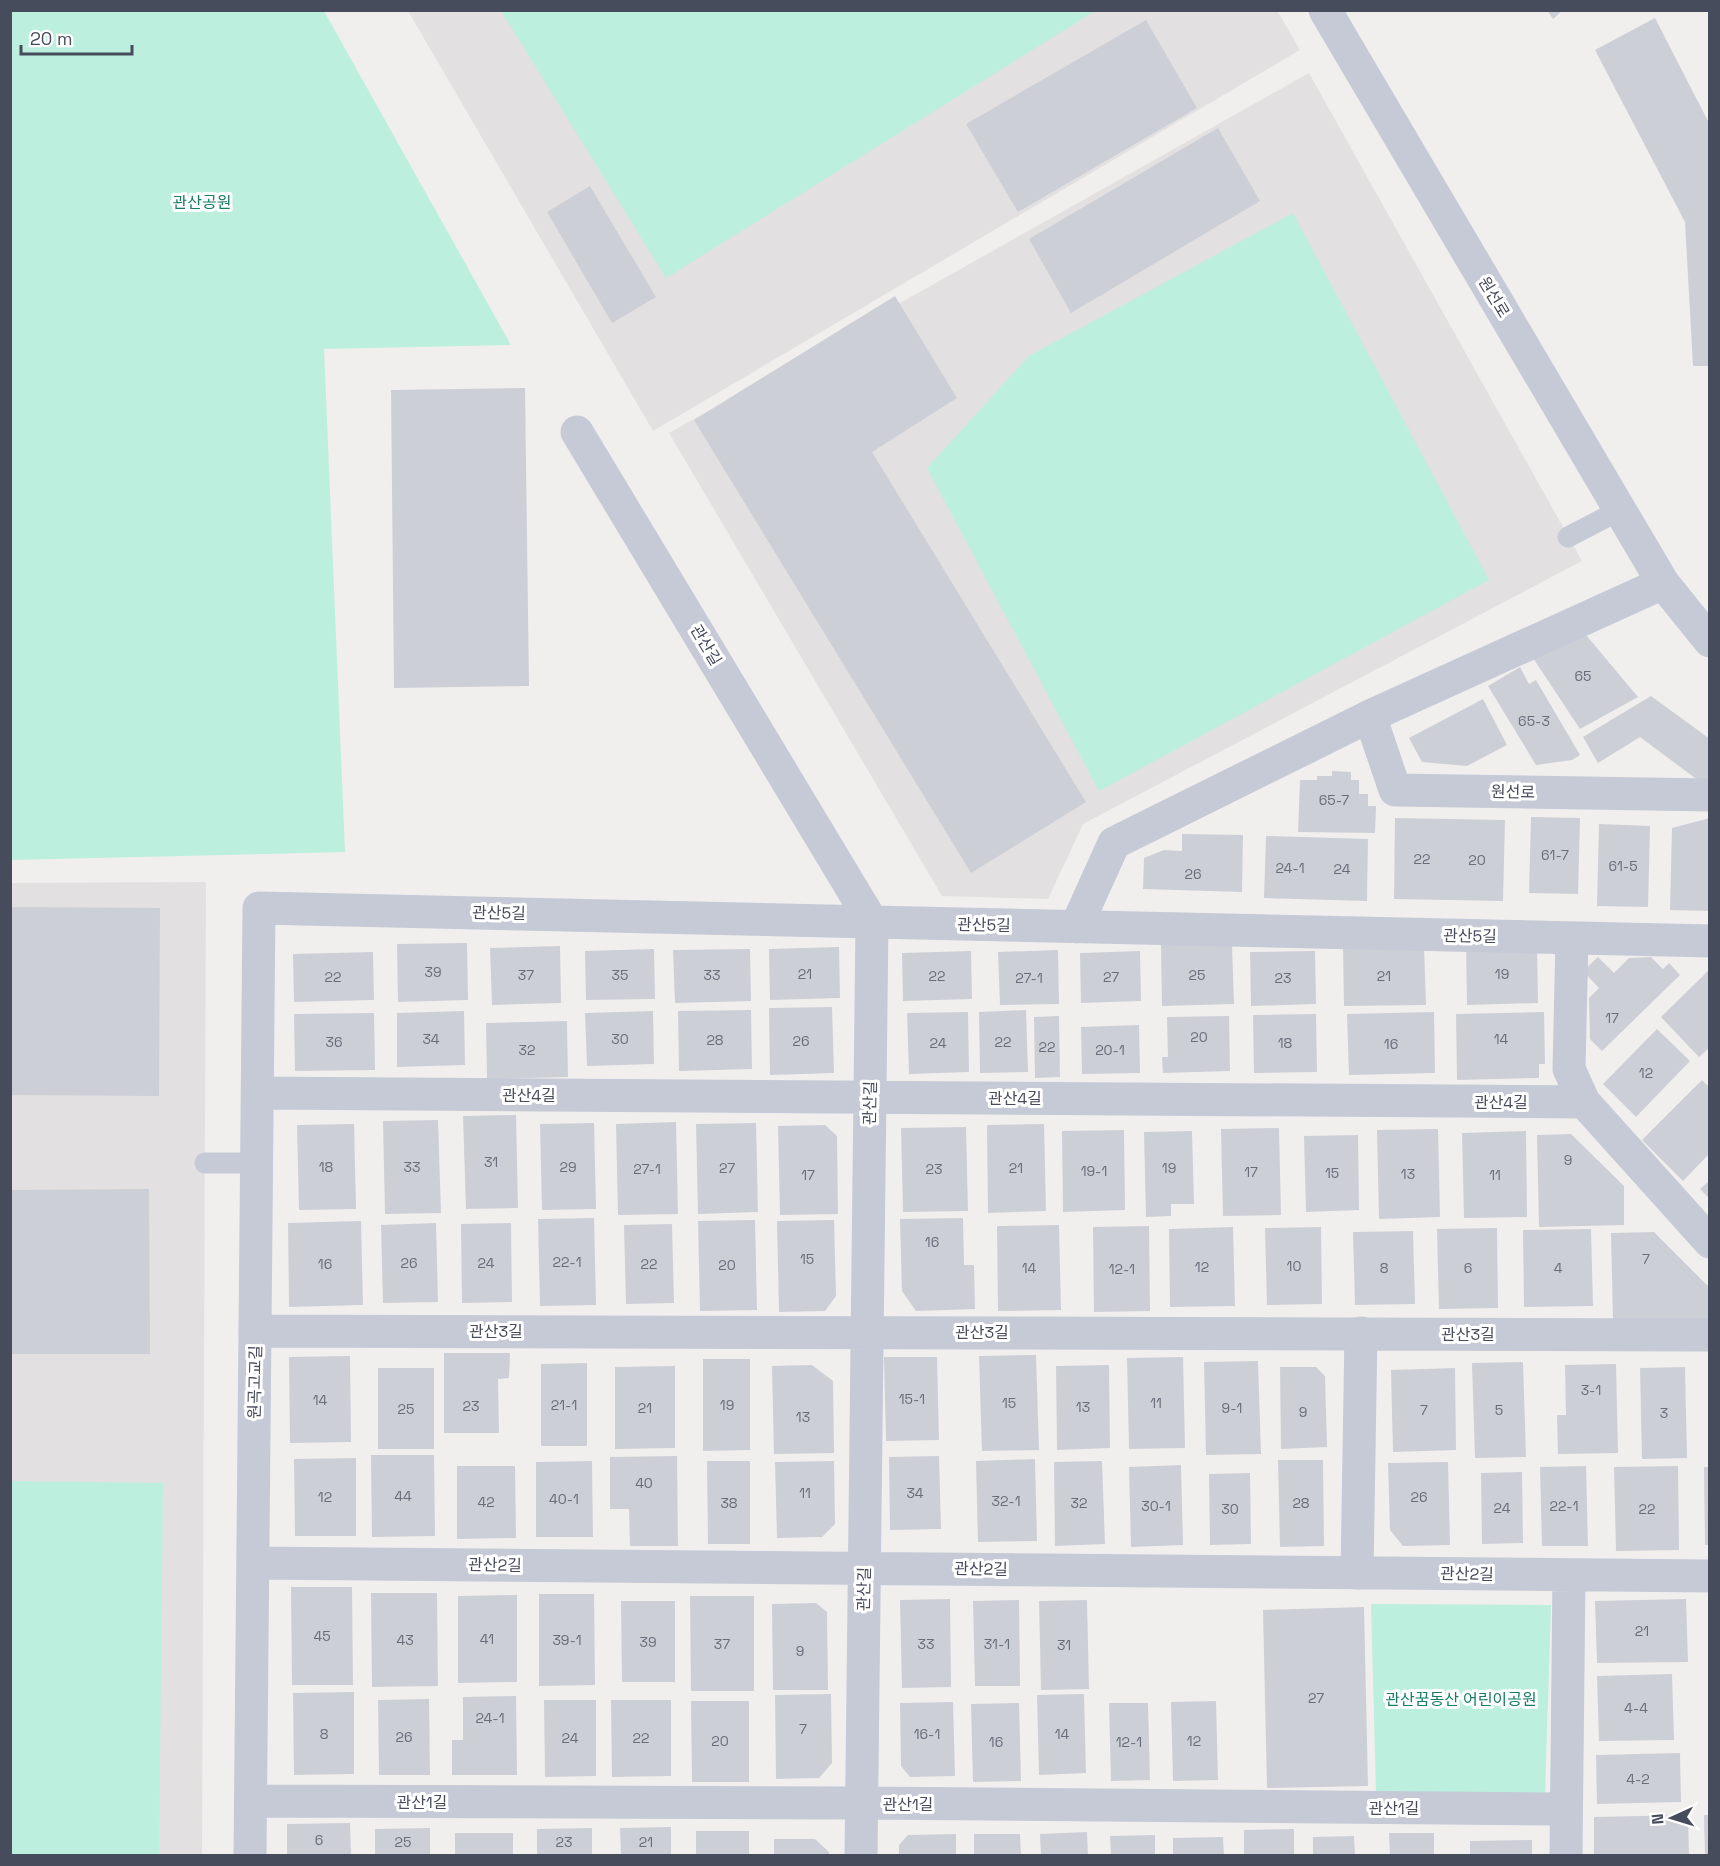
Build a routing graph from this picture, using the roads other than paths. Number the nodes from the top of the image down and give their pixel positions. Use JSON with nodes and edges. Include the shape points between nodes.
{"nodes":[{"id":1,"x":1325,"y":10,"type":"edge"},
{"id":2,"x":578,"y":432,"type":"dead end"},
{"id":3,"x":1620,"y":510,"type":"junction"},
{"id":4,"x":1568,"y":537,"type":"dead end"},
{"id":5,"x":1663,"y":583,"type":"junction"},
{"id":6,"x":1710,"y":641,"type":"edge"},
{"id":7,"x":1370,"y":716,"type":"junction"},
{"id":8,"x":1710,"y":795,"type":"edge"},
{"id":9,"x":259,"y":908,"type":"joint"},
{"id":10,"x":872,"y":922,"type":"junction"},
{"id":11,"x":1076,"y":927,"type":"junction"},
{"id":12,"x":1572,"y":938,"type":"junction"},
{"id":13,"x":1710,"y":941,"type":"edge"},
{"id":14,"x":258,"y":1093,"type":"junction"},
{"id":15,"x":870,"y":1097,"type":"junction"},
{"id":16,"x":1584,"y":1102,"type":"junction"},
{"id":17,"x":205,"y":1163,"type":"dead end"},
{"id":18,"x":257,"y":1164,"type":"junction"},
{"id":19,"x":1710,"y":1242,"type":"edge"},
{"id":20,"x":255,"y":1331,"type":"junction"},
{"id":21,"x":867,"y":1332,"type":"junction"},
{"id":22,"x":1361,"y":1334,"type":"junction"},
{"id":23,"x":1710,"y":1335,"type":"edge"},
{"id":24,"x":253,"y":1563,"type":"junction"},
{"id":25,"x":864,"y":1568,"type":"junction"},
{"id":26,"x":1357,"y":1573,"type":"junction"},
{"id":27,"x":1569,"y":1575,"type":"junction"},
{"id":28,"x":1710,"y":1576,"type":"edge"},
{"id":29,"x":251,"y":1801,"type":"junction"},
{"id":30,"x":862,"y":1803,"type":"junction"},
{"id":31,"x":1566,"y":1809,"type":"junction"},
{"id":32,"x":250,"y":1856,"type":"edge"},
{"id":33,"x":861,"y":1856,"type":"edge"},
{"id":34,"x":1566,"y":1856,"type":"edge"}],
"edges":[{"from":1,"to":3,"type":"street","name":"원선로"},
{"from":2,"to":10,"type":"street","name":"관산길"},
{"from":3,"to":4,"type":"lane"},
{"from":3,"to":5,"type":"street","name":"원선로"},
{"from":5,"to":6,"type":"street","name":"원선로"},
{"from":5,"to":7,"type":"street"},
{"from":7,"to":8,"type":"street","name":"원선로","via":[[1395,790]]},
{"from":7,"to":11,"type":"street","via":[[1114,843]]},
{"from":9,"to":10,"type":"street","name":"관산5길"},
{"from":9,"to":14,"type":"street","name":"원곡고교길"},
{"from":10,"to":11,"type":"street","name":"관산5길"},
{"from":10,"to":15,"type":"street","name":"관산길"},
{"from":11,"to":12,"type":"street","name":"관산5길"},
{"from":12,"to":13,"type":"street","name":"관산5길"},
{"from":12,"to":16,"type":"street","via":[[1569,1069]]},
{"from":14,"to":15,"type":"street","name":"관산4길"},
{"from":14,"to":18,"type":"street","name":"원곡고교길"},
{"from":15,"to":16,"type":"street","name":"관산4길"},
{"from":15,"to":21,"type":"street","name":"관산길"},
{"from":16,"to":19,"type":"street"},
{"from":17,"to":18,"type":"lane"},
{"from":18,"to":20,"type":"street","name":"원곡고교길"},
{"from":20,"to":21,"type":"street","name":"관산3길"},
{"from":20,"to":24,"type":"street","name":"원곡고교길"},
{"from":21,"to":22,"type":"street","name":"관산3길"},
{"from":21,"to":25,"type":"street","name":"관산길"},
{"from":22,"to":23,"type":"street","name":"관산3길"},
{"from":22,"to":26,"type":"street"},
{"from":24,"to":25,"type":"street","name":"관산2길"},
{"from":24,"to":29,"type":"street","name":"원곡고교길"},
{"from":25,"to":26,"type":"street","name":"관산2길"},
{"from":25,"to":30,"type":"street","name":"관산길"},
{"from":26,"to":27,"type":"street","name":"관산2길"},
{"from":27,"to":28,"type":"street","name":"관산2길"},
{"from":27,"to":31,"type":"street"},
{"from":29,"to":30,"type":"street","name":"관산1길"},
{"from":29,"to":32,"type":"street","name":"원곡고교길"},
{"from":30,"to":31,"type":"street","name":"관산1길"},
{"from":30,"to":33,"type":"street","name":"관산길"},
{"from":31,"to":34,"type":"street"}]}
